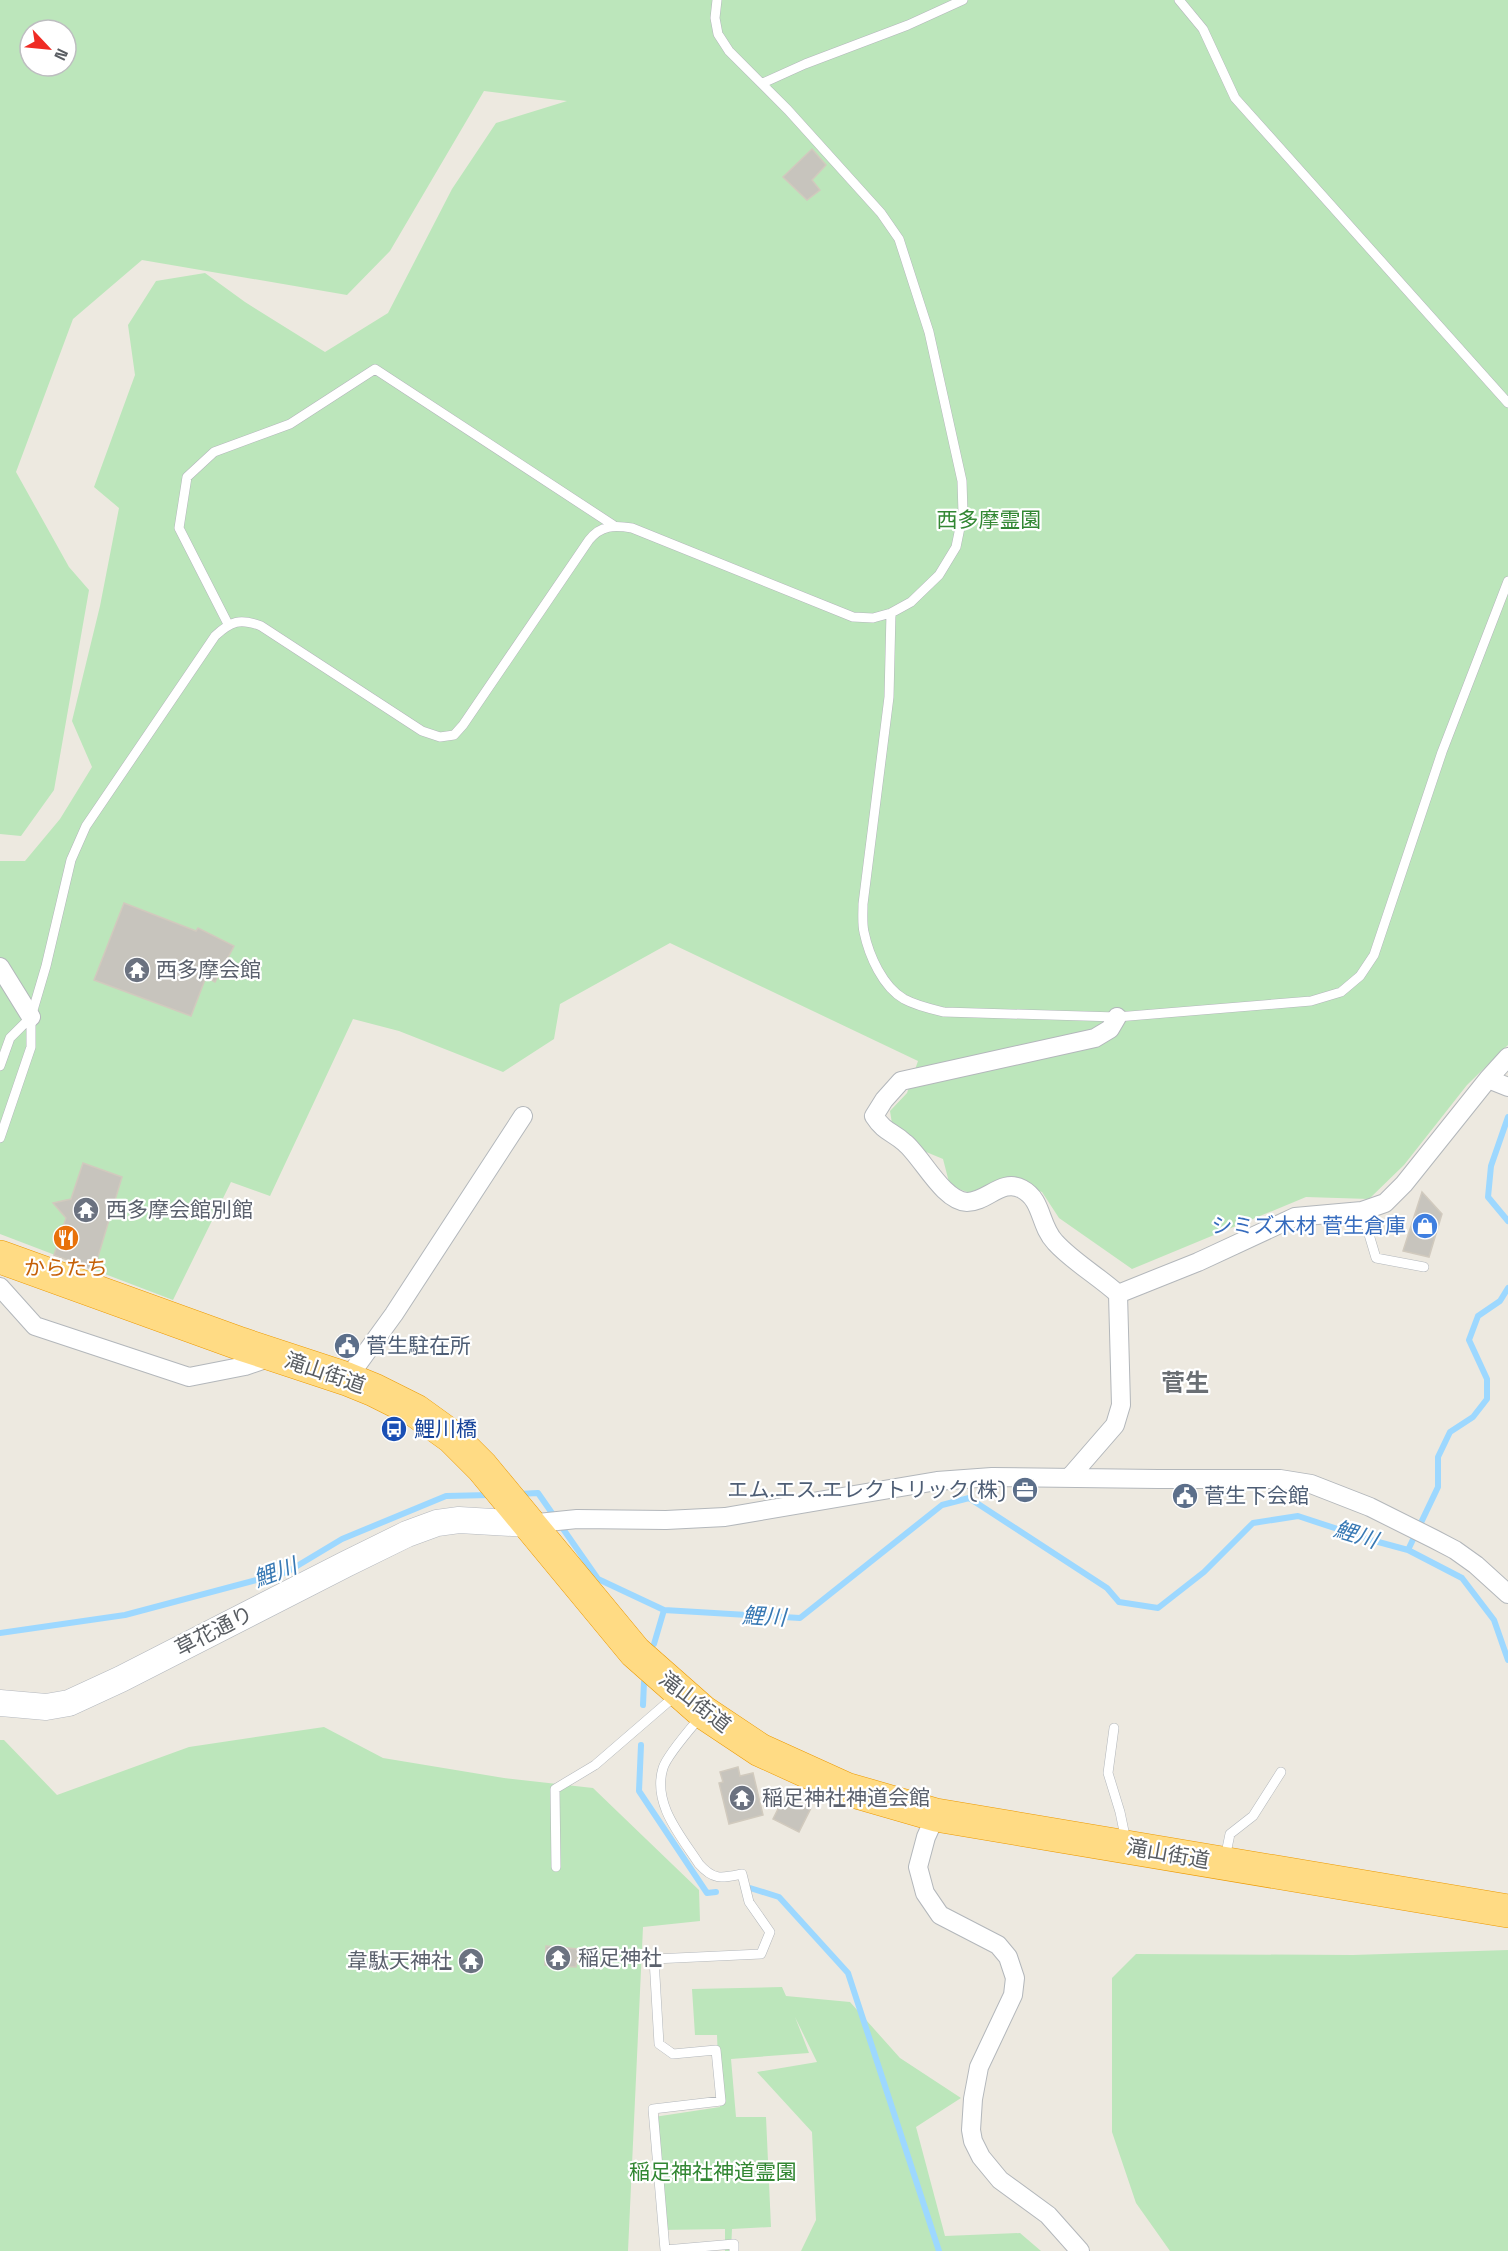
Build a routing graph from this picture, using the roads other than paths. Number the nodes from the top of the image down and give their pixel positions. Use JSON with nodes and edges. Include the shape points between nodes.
{"nodes":[{"id":1,"x":717,"y":0,"type":"edge"},
{"id":2,"x":963,"y":0,"type":"edge"},
{"id":3,"x":1179,"y":0,"type":"edge"},
{"id":4,"x":763,"y":83,"type":"junction"},
{"id":5,"x":1508,"y":403,"type":"edge"},
{"id":6,"x":614,"y":525,"type":"junction"},
{"id":7,"x":1508,"y":581,"type":"edge"},
{"id":8,"x":891,"y":613,"type":"junction"},
{"id":9,"x":228,"y":624,"type":"junction"},
{"id":10,"x":0,"y":967,"type":"edge"},
{"id":11,"x":31,"y":1017,"type":"junction"},
{"id":12,"x":1117,"y":1017,"type":"junction"},
{"id":13,"x":1508,"y":1057,"type":"edge"},
{"id":14,"x":0,"y":1066,"type":"edge"},
{"id":15,"x":1488,"y":1079,"type":"junction"},
{"id":16,"x":1507,"y":1087,"type":"edge"},
{"id":17,"x":523,"y":1116,"type":"dead end"},
{"id":18,"x":0,"y":1138,"type":"edge"},
{"id":19,"x":1362,"y":1211,"type":"junction"},
{"id":20,"x":0,"y":1257,"type":"edge"},
{"id":21,"x":1424,"y":1267,"type":"dead end"},
{"id":22,"x":0,"y":1287,"type":"edge"},
{"id":23,"x":1118,"y":1294,"type":"junction"},
{"id":24,"x":276,"y":1356,"type":"junction"},
{"id":25,"x":347,"y":1379,"type":"junction"},
{"id":26,"x":1069,"y":1478,"type":"junction"},
{"id":27,"x":531,"y":1519,"type":"junction"},
{"id":28,"x":1508,"y":1594,"type":"edge"},
{"id":29,"x":691,"y":1702,"type":"junction"},
{"id":30,"x":0,"y":1703,"type":"edge"},
{"id":31,"x":1114,"y":1728,"type":"dead end"},
{"id":32,"x":1281,"y":1772,"type":"dead end"},
{"id":33,"x":936,"y":1815,"type":"junction"},
{"id":34,"x":1127,"y":1846,"type":"junction"},
{"id":35,"x":1223,"y":1863,"type":"junction"},
{"id":36,"x":556,"y":1867,"type":"dead end"},
{"id":37,"x":1508,"y":1911,"type":"edge"},
{"id":38,"x":735,"y":2251,"type":"edge"},
{"id":39,"x":1080,"y":2251,"type":"edge"}],
"edges":[{"from":1,"to":4,"type":"lane","via":[[718,34],[729,51]]},
{"from":2,"to":4,"type":"lane"},
{"from":3,"to":5,"type":"lane","via":[[1203,29],[1235,98]]},
{"from":4,"to":8,"type":"lane","via":[[881,213],[899,239],[929,332],[962,481],[963,513],[956,547],[939,575],[911,602]]},
{"from":6,"to":8,"type":"lane","via":[[632,528],[853,617],[873,618]]},
{"from":6,"to":9,"type":"lane","via":[[595,531],[454,735],[440,737],[422,731],[261,626],[247,621]]},
{"from":6,"to":9,"type":"lane","via":[[375,369],[290,424],[214,452],[188,477],[179,528]]},
{"from":7,"to":12,"type":"lane","via":[[1442,752],[1374,955],[1360,976],[1341,992],[1311,1001]]},
{"from":8,"to":12,"type":"lane","via":[[889,697],[863,904],[864,932],[876,967],[902,998],[945,1012]]},
{"from":9,"to":11,"type":"lane","via":[[215,636],[86,826],[71,860]]},
{"from":10,"to":11,"type":"street"},
{"from":11,"to":14,"type":"lane","via":[[10,1038]]},
{"from":11,"to":18,"type":"lane","via":[[31,1047]]},
{"from":12,"to":23,"type":"street","via":[[1110,1029],[1095,1038],[901,1081],[874,1116],[883,1130],[905,1143],[944,1190],[964,1202],[978,1201],[1006,1185],[1035,1198],[1045,1228],[1055,1242]]},
{"from":13,"to":15,"type":"street"},
{"from":15,"to":16,"type":"street"},
{"from":15,"to":19,"type":"street","via":[[1398,1191],[1385,1203]]},
{"from":17,"to":25,"type":"street"},
{"from":19,"to":21,"type":"lane","via":[[1376,1258]]},
{"from":19,"to":23,"type":"street","via":[[1295,1217]]},
{"from":20,"to":24,"type":"highway","name":"滝山街道"},
{"from":22,"to":24,"type":"street","via":[[35,1326],[189,1377]]},
{"from":23,"to":26,"type":"street","via":[[1121,1405],[1115,1425]]},
{"from":24,"to":25,"type":"highway","name":"滝山街道"},
{"from":25,"to":27,"type":"highway","name":"滝山街道","via":[[425,1418],[452,1437]]},
{"from":26,"to":27,"type":"street","via":[[937,1481],[725,1517]]},
{"from":26,"to":28,"type":"street","via":[[1280,1479],[1311,1484],[1370,1507],[1455,1550]]},
{"from":27,"to":29,"type":"highway","name":"滝山街道","via":[[635,1652]]},
{"from":27,"to":30,"type":"street","name":"草花通り","via":[[437,1523],[346,1563],[69,1702],[46,1707]]},
{"from":29,"to":33,"type":"highway","name":"滝山街道","via":[[760,1750],[846,1789]]},
{"from":29,"to":36,"type":"lane","via":[[555,1789]]},
{"from":29,"to":38,"type":"lane","via":[[663,1766],[663,1805],[706,1872],[718,1878],[742,1874],[749,1902],[770,1932],[761,1954],[654,1959],[659,2044],[673,2054],[716,2050],[721,2101],[653,2109],[665,2250],[734,2244]]},
{"from":31,"to":34,"type":"lane","via":[[1108,1773]]},
{"from":32,"to":35,"type":"lane","via":[[1253,1816],[1230,1834]]},
{"from":33,"to":34,"type":"highway","name":"滝山街道"},
{"from":33,"to":39,"type":"street","via":[[918,1867],[925,1893],[940,1915],[998,1945],[1016,1978],[1013,1995],[979,2067],[973,2099],[973,2141],[1000,2180],[1048,2215]]},
{"from":34,"to":35,"type":"highway","name":"滝山街道"},
{"from":35,"to":37,"type":"highway","name":"滝山街道"}]}
